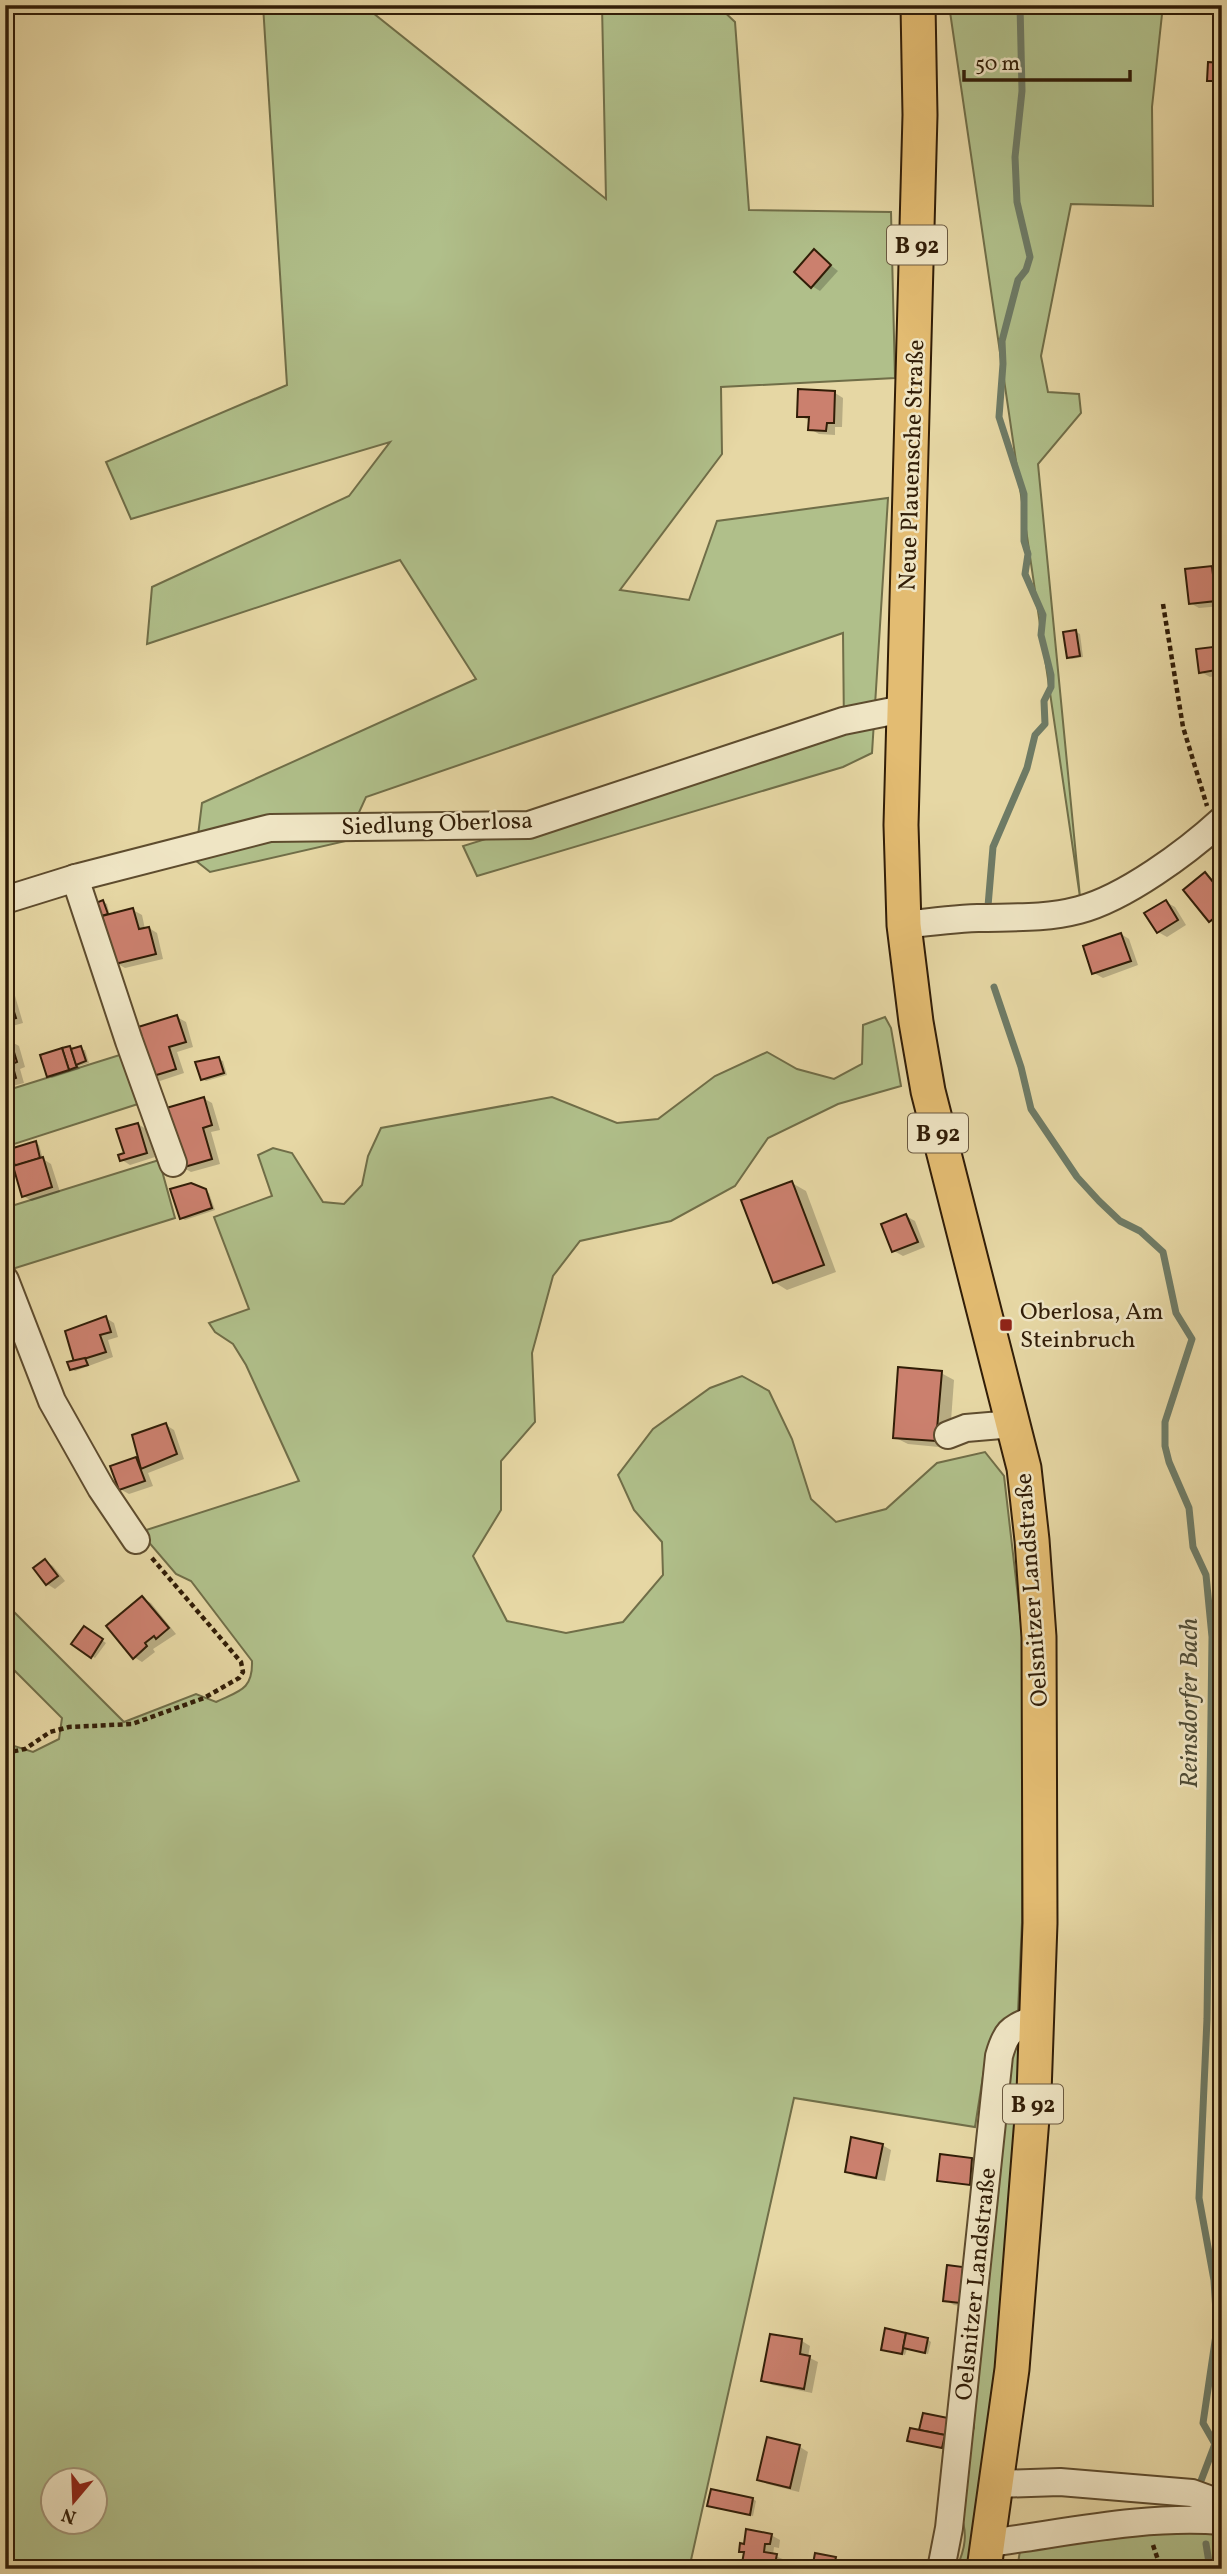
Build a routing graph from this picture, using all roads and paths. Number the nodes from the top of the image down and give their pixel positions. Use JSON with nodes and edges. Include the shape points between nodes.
{"nodes":[{"id":1,"x":918,"y":5,"type":"edge"},
{"id":2,"x":1163,"y":604,"type":"dead end"},
{"id":3,"x":904,"y":709,"type":"junction"},
{"id":4,"x":1218,"y":823,"type":"edge"},
{"id":5,"x":75,"y":878,"type":"junction"},
{"id":6,"x":5,"y":900,"type":"edge"},
{"id":7,"x":904,"y":925,"type":"junction"},
{"id":8,"x":173,"y":1163,"type":"dead end"},
{"id":9,"x":5,"y":1280,"type":"edge"},
{"id":10,"x":1013,"y":1424,"type":"junction"},
{"id":11,"x":948,"y":1435,"type":"dead end"},
{"id":12,"x":136,"y":1540,"type":"joint"},
{"id":13,"x":5,"y":1753,"type":"edge"},
{"id":14,"x":1036,"y":2018,"type":"junction"},
{"id":15,"x":998,"y":2484,"type":"junction"},
{"id":16,"x":1222,"y":2504,"type":"edge"},
{"id":17,"x":1222,"y":2521,"type":"edge"},
{"id":18,"x":986,"y":2556,"type":"edge"},
{"id":19,"x":941,"y":2569,"type":"edge"}],
"edges":[{"from":1,"to":3,"type":"main road","name":"Neue Plauensche Straße","number":"B 92","via":[[920,116]]},
{"from":2,"to":4,"type":"path","via":[[1183,727],[1200,788]]},
{"from":3,"to":5,"type":"street","name":"Siedlung Oberlosa","via":[[843,721],[529,825],[270,828]]},
{"from":3,"to":7,"type":"main road","name":"Neue Plauensche Straße","number":"B 92"},
{"from":4,"to":7,"type":"street","via":[[1188,850],[1104,902],[1078,911],[1031,919]]},
{"from":5,"to":6,"type":"street","name":"Siedlung Oberlosa"},
{"from":5,"to":8,"type":"street"},
{"from":7,"to":10,"type":"main road","name":"Oelsnitzer Landstraße","number":"B 92","via":[[928,1091]]},
{"from":9,"to":12,"type":"street","via":[[52,1401]]},
{"from":10,"to":11,"type":"street","via":[[966,1428]]},
{"from":10,"to":14,"type":"main road","name":"Oelsnitzer Landstraße","number":"B 92","via":[[1024,1468],[1039,1637]]},
{"from":12,"to":13,"type":"path","via":[[241,1662],[239,1678],[204,1698],[132,1724],[69,1727],[50,1732],[25,1749]]},
{"from":14,"to":15,"type":"main road","name":"Oelsnitzer Landstraße","number":"B 92","via":[[1023,2252]]},
{"from":14,"to":19,"type":"street","name":"Oelsnitzer Landstraße","via":[[1004,2037],[999,2056]]},
{"from":15,"to":16,"type":"street","via":[[1060,2482],[1179,2491]]},
{"from":15,"to":18,"type":"main road","name":"Oelsnitzer Landstraße","number":"B 92"},
{"from":17,"to":18,"type":"street","via":[[1145,2521]]}]}
